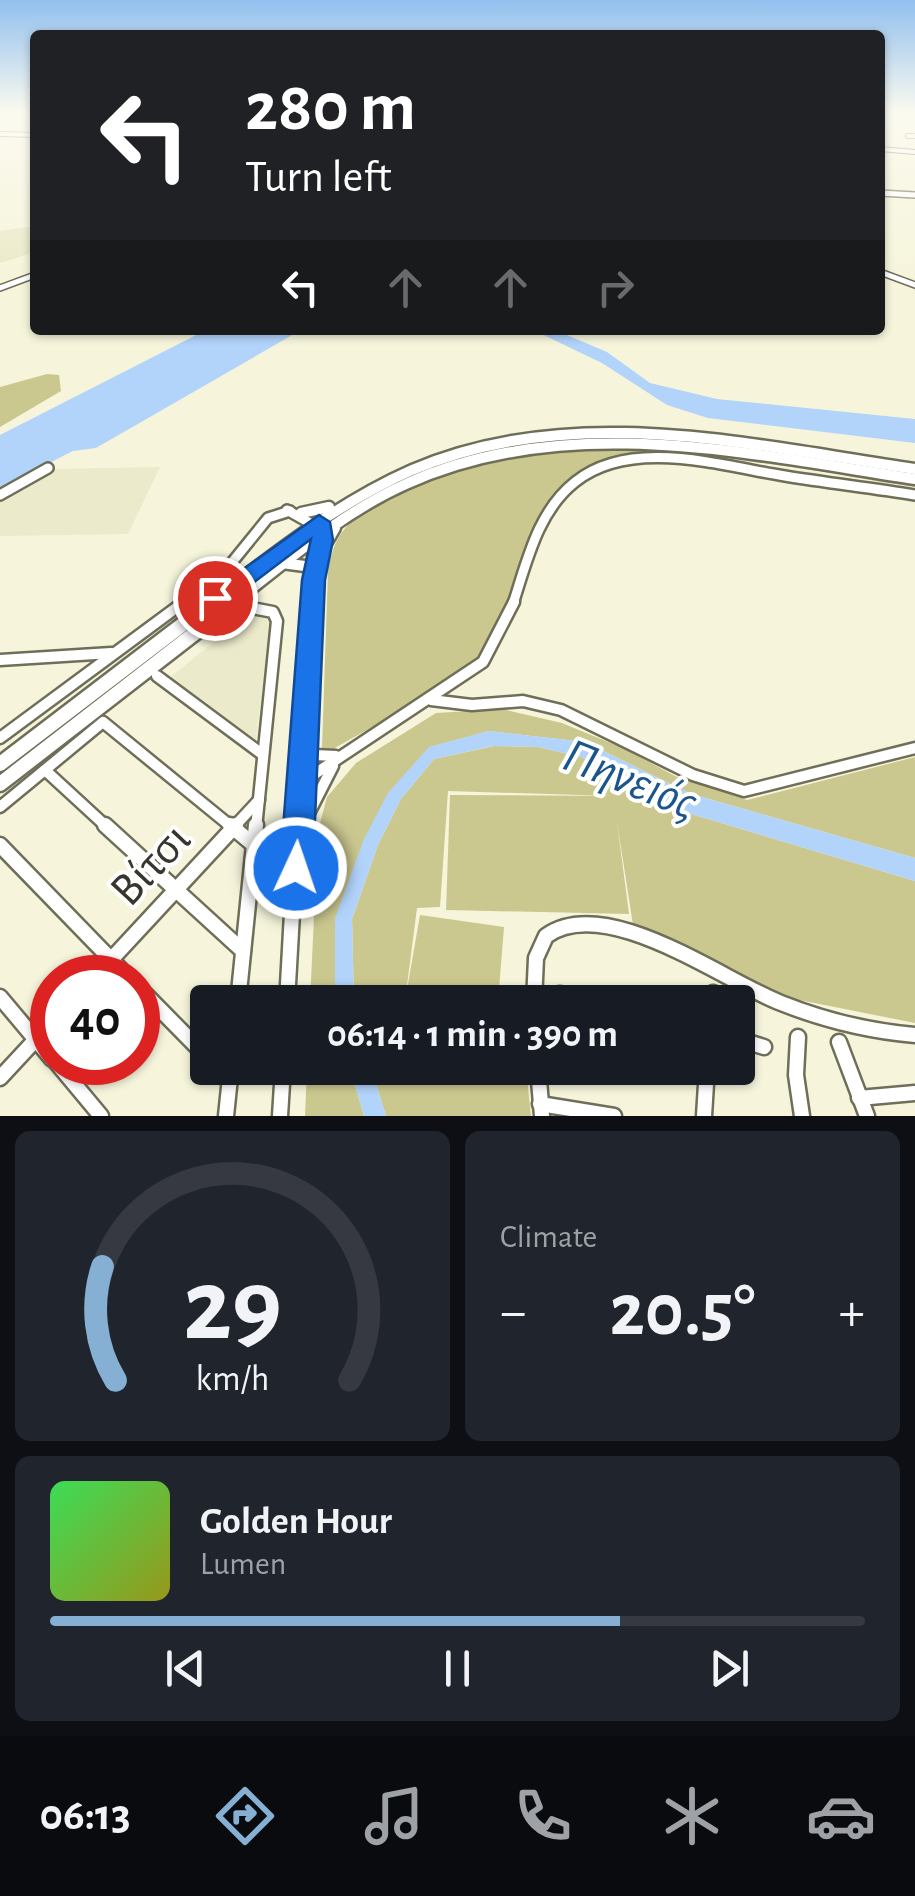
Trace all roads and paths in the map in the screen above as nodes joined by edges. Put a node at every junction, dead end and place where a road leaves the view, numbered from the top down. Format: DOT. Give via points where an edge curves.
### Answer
graph roads {
  1 [pos="885,194"];
  2 [pos="915,195"];
  3 [pos="885,274"];
  4 [pos="30,277"];
  5 [pos="915,285"];
  6 [pos="0,288"];
  7 [pos="48,468"];
  8 [pos="915,470"];
  9 [pos="915,478"];
  10 [pos="0,495"];
  11 [pos="915,495"];
  12 [pos="356,496"];
  13 [pos="352,511"];
  14 [pos="295,512"];
  15 [pos="316,529"];
  16 [pos="320,554"];
  17 [pos="278,558"];
  18 [pos="312,574"];
  19 [pos="241,606"];
  20 [pos="114,653"];
  21 [pos="0,660"];
  22 [pos="157,676"];
  23 [pos="430,700"];
  24 [pos="0,738"];
  25 [pos="304,738"];
  26 [pos="357,747"];
  27 [pos="915,748"];
  28 [pos="262,754"];
  29 [pos="340,758"];
  30 [pos="0,764"];
  31 [pos="45,770"];
  32 [pos="301,783"];
  33 [pos="0,784"];
  34 [pos="259,800"];
  35 [pos="0,808"];
  36 [pos="233,828"];
  37 [pos="298,834"];
  38 [pos="0,845"];
  39 [pos="254,845"];
  40 [pos="176,890"];
  41 [pos="243,950"];
  42 [pos="107,955"];
  43 [pos="115,955"];
  44 [pos="240,985"];
  45 [pos="288,985"];
  46 [pos="535,985"];
  47 [pos="742,985"];
  48 [pos="755,992"];
  49 [pos="0,997"];
  50 [pos="160,1009"];
  51 [pos="30,1032"];
  52 [pos="915,1035"];
  53 [pos="798,1037"];
  54 [pos="190,1039"];
  55 [pos="839,1042"];
  56 [pos="755,1044"];
  57 [pos="30,1046"];
  58 [pos="764,1046"];
  59 [pos="0,1078"];
  60 [pos="75,1085"];
  61 [pos="229,1085"];
  62 [pos="282,1085"];
  63 [pos="539,1085"];
  64 [pos="706,1085"];
  65 [pos="915,1093"];
  66 [pos="859,1098"];
  67 [pos="541,1110"];
  68 [pos="101,1116"];
  69 [pos="226,1116"];
  70 [pos="280,1116"];
  71 [pos="614,1116"];
  72 [pos="704,1116"];
  73 [pos="802,1116"];
  74 [pos="867,1116"];
  1 -- 2 [label="street"];
  3 -- 5 [label="street"];
  4 -- 6 [label="street"];
  7 -- 10 [label="street"];
  8 -- 12 [label="main road" via="673,437 580,432 469,448"];
  9 -- 13 [label="main road" via="667,445 556,444 458,461"];
  11 -- 23 [label="street" via="681,460 630,462 594,473 550,509 487,658"];
  12 -- 14 [label="main road"];
  12 -- 15 [label="main road"];
  13 -- 15 [label="main road"];
  13 -- 16 [label="main road"];
  14 -- 15 [label="street"];
  14 -- 17 [label="main road" via="296,528"];
  14 -- 20 [label="street" via="268,518 224,571"];
  15 -- 16 [label="street"];
  15 -- 17 [label="main road"];
  15 -- 18 [label="street"];
  16 -- 18 [label="street"];
  17 -- 18 [label="main road" via="299,562"];
  17 -- 30 [label="main road"];
  17 -- 33 [label="main road"];
  18 -- 25 [label="street"];
  19 -- 28 [label="street" via="277,618"];
  20 -- 21 [label="street"];
  20 -- 24 [label="street"];
  22 -- 28 [label="street"];
  23 -- 26 [label="street"];
  23 -- 27 [label="street" via="523,701 560,710 693,775 744,791"];
  25 -- 26 [label="street" via="323,758"];
  25 -- 32 [label="street"];
  26 -- 29 [label="street"];
  28 -- 34 [label="street"];
  29 -- 32 [label="street"];
  29 -- 37 [label="street"];
  31 -- 35 [label="street"];
  31 -- 36 [label="street" via="102,722"];
  31 -- 40 [label="street"];
  32 -- 37 [label="street"];
  34 -- 36 [label="street, Βίτσι"];
  34 -- 39 [label="street"];
  36 -- 39 [label="street"];
  36 -- 40 [label="street, Βίτσι"];
  37 -- 45 [label="street"];
  38 -- 42 [label="street"];
  39 -- 41 [label="street"];
  40 -- 41 [label="street"];
  40 -- 43 [label="street, Βίτσι"];
  41 -- 44 [label="street"];
  46 -- 47 [label="street" via="546,936 573,926 611,925"];
  48 -- 52 [label="street" via="893,1035"];
  49 -- 51 [label="street"];
  50 -- 54 [label="street"];
  53 -- 73 [label="street"];
  55 -- 66 [label="street"];
  56 -- 58 [label="street"];
  57 -- 59 [label="street"];
  60 -- 68 [label="street"];
  61 -- 69 [label="street"];
  62 -- 70 [label="street"];
  63 -- 67 [label="street"];
  64 -- 72 [label="street"];
  65 -- 66 [label="street"];
  66 -- 74 [label="street"];
  67 -- 71 [label="street"];
}
